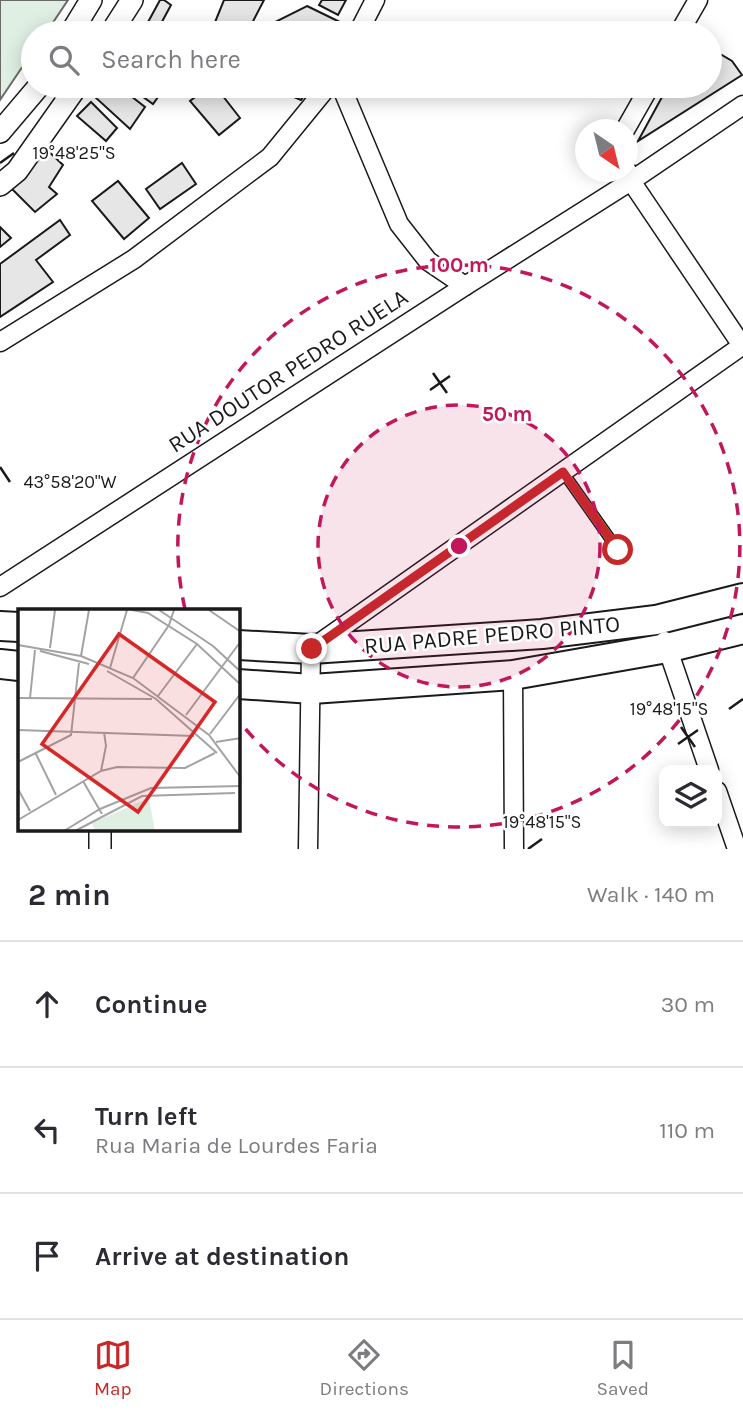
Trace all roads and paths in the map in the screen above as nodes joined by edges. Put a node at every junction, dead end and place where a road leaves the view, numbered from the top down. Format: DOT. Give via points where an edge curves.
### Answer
graph roads {
  1 [pos="91,0"];
  2 [pos="132,0"];
  3 [pos="375,0"];
  4 [pos="698,0"];
  5 [pos="78,21"];
  6 [pos="119,21"];
  7 [pos="364,21"];
  8 [pos="686,21"];
  9 [pos="30,98"];
  10 [pos="69,98"];
  11 [pos="318,98"];
  12 [pos="346,98"];
  13 [pos="643,98"];
  14 [pos="743,105"];
  15 [pos="631,119"];
  16 [pos="0,132"];
  17 [pos="638,170"];
  18 [pos="620,182"];
  19 [pos="633,182"];
  20 [pos="0,185"];
  21 [pos="464,286"];
  22 [pos="0,342"];
  23 [pos="743,346"];
  24 [pos="563,472"];
  25 [pos="618,550"];
  26 [pos="0,587"];
  27 [pos="743,598"];
  28 [pos="656,620"];
  29 [pos="0,626"];
  30 [pos="18,627"];
  31 [pos="743,629"];
  32 [pos="240,645"];
  33 [pos="667,648"];
  34 [pos="312,649"];
  35 [pos="0,664"];
  36 [pos="18,666"];
  37 [pos="513,675"];
  38 [pos="240,684"];
  39 [pos="312,689"];
  40 [pos="707,765"];
  41 [pos="722,806"];
  42 [pos="308,849"];
  43 [pos="513,849"];
  44 [pos="737,849"];
  1 -- 5 [label="street"];
  2 -- 6 [label="street"];
  3 -- 7 [label="street"];
  4 -- 8 [label="street"];
  9 -- 16 [label="street"];
  10 -- 20 [label="street" via="17,171"];
  11 -- 22 [label="street" via="270,157 134,258"];
  12 -- 21 [label="street" via="399,224 428,261"];
  13 -- 15 [label="street"];
  14 -- 17 [label="street, RUA DOUTOR PEDRO RUELA"];
  18 -- 21 [label="street, RUA DOUTOR PEDRO RUELA"];
  19 -- 23 [label="street"];
  21 -- 26 [label="street, RUA DOUTOR PEDRO RUELA"];
  23 -- 24 [label="street"];
  24 -- 25 [label="lane"];
  24 -- 34 [label="street"];
  27 -- 28 [label="highway, RUA PADRE PEDRO PINTO"];
  28 -- 33 [label="street"];
  28 -- 34 [label="highway, RUA PADRE PEDRO PINTO" via="542,635"];
  29 -- 30 [label="highway"];
  31 -- 33 [label="highway, RUA PADRE PEDRO PINTO"];
  32 -- 34 [label="highway, RUA PADRE PEDRO PINTO"];
  33 -- 37 [label="highway, RUA PADRE PEDRO PINTO"];
  33 -- 40 [label="street"];
  34 -- 39 [label="street"];
  35 -- 36 [label="highway"];
  37 -- 39 [label="highway, RUA PADRE PEDRO PINTO"];
  37 -- 43 [label="street"];
  38 -- 39 [label="highway, RUA PADRE PEDRO PINTO"];
  39 -- 42 [label="street"];
  41 -- 44 [label="street"];
}
